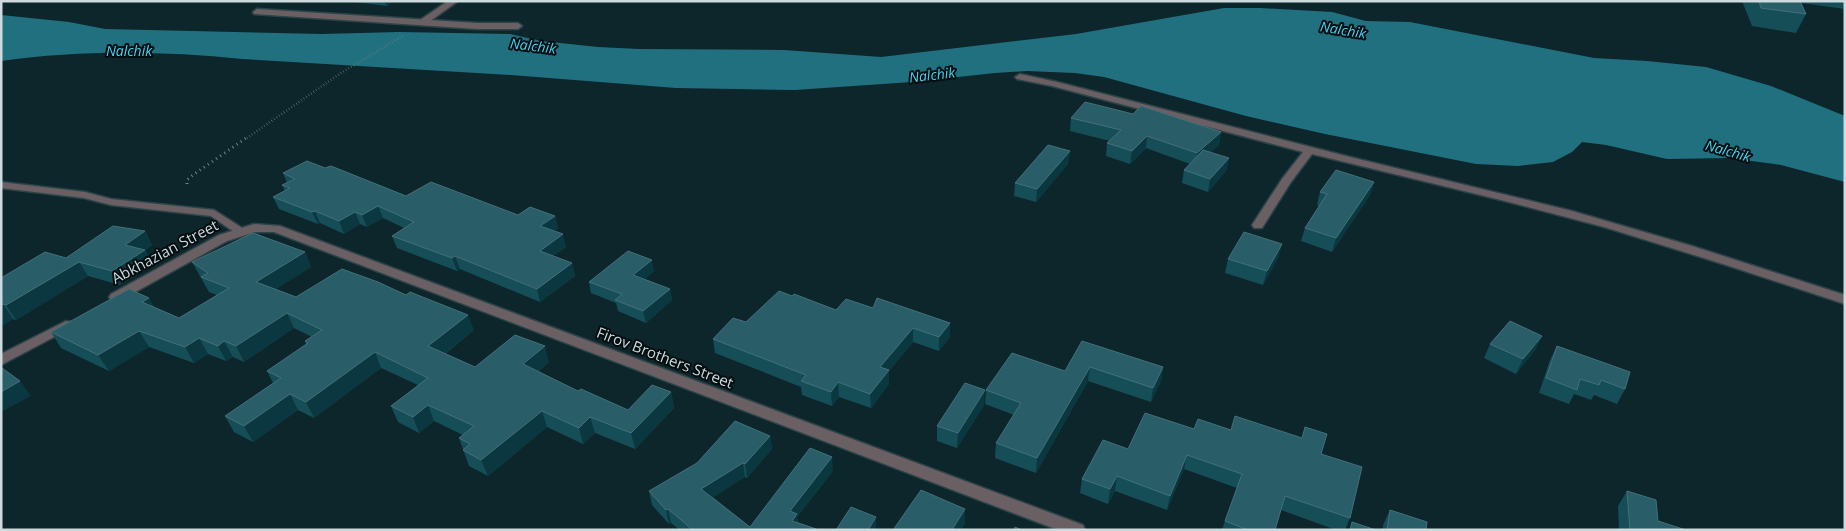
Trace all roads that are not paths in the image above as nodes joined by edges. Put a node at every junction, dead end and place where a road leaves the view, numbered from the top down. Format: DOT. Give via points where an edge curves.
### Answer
graph roads {
  1 [pos="454,1"];
  2 [pos="257,12"];
  3 [pos="422,22"];
  4 [pos="518,26"];
  5 [pos="1020,77"];
  6 [pos="1310,150"];
  7 [pos="1,185"];
  8 [pos="1258,225"];
  9 [pos="241,231"];
  10 [pos="1845,300"];
  11 [pos="106,303"];
  12 [pos="79,317"];
  13 [pos="1,360"];
  14 [pos="1077,530"];
  1 -- 3 [label="street"];
  2 -- 3 [label="street"];
  3 -- 4 [label="street"];
  5 -- 6 [label="street" via="1046,80"];
  6 -- 8 [label="street"];
  6 -- 10 [label="street" via="1623,229"];
  7 -- 9 [label="street" via="85,194 120,204 214,213"];
  9 -- 11 [label="street, Abkhazian Street" via="215,242"];
  9 -- 14 [label="street, Firov Brothers Street" via="276,229"];
  12 -- 13 [label="street"];
}
